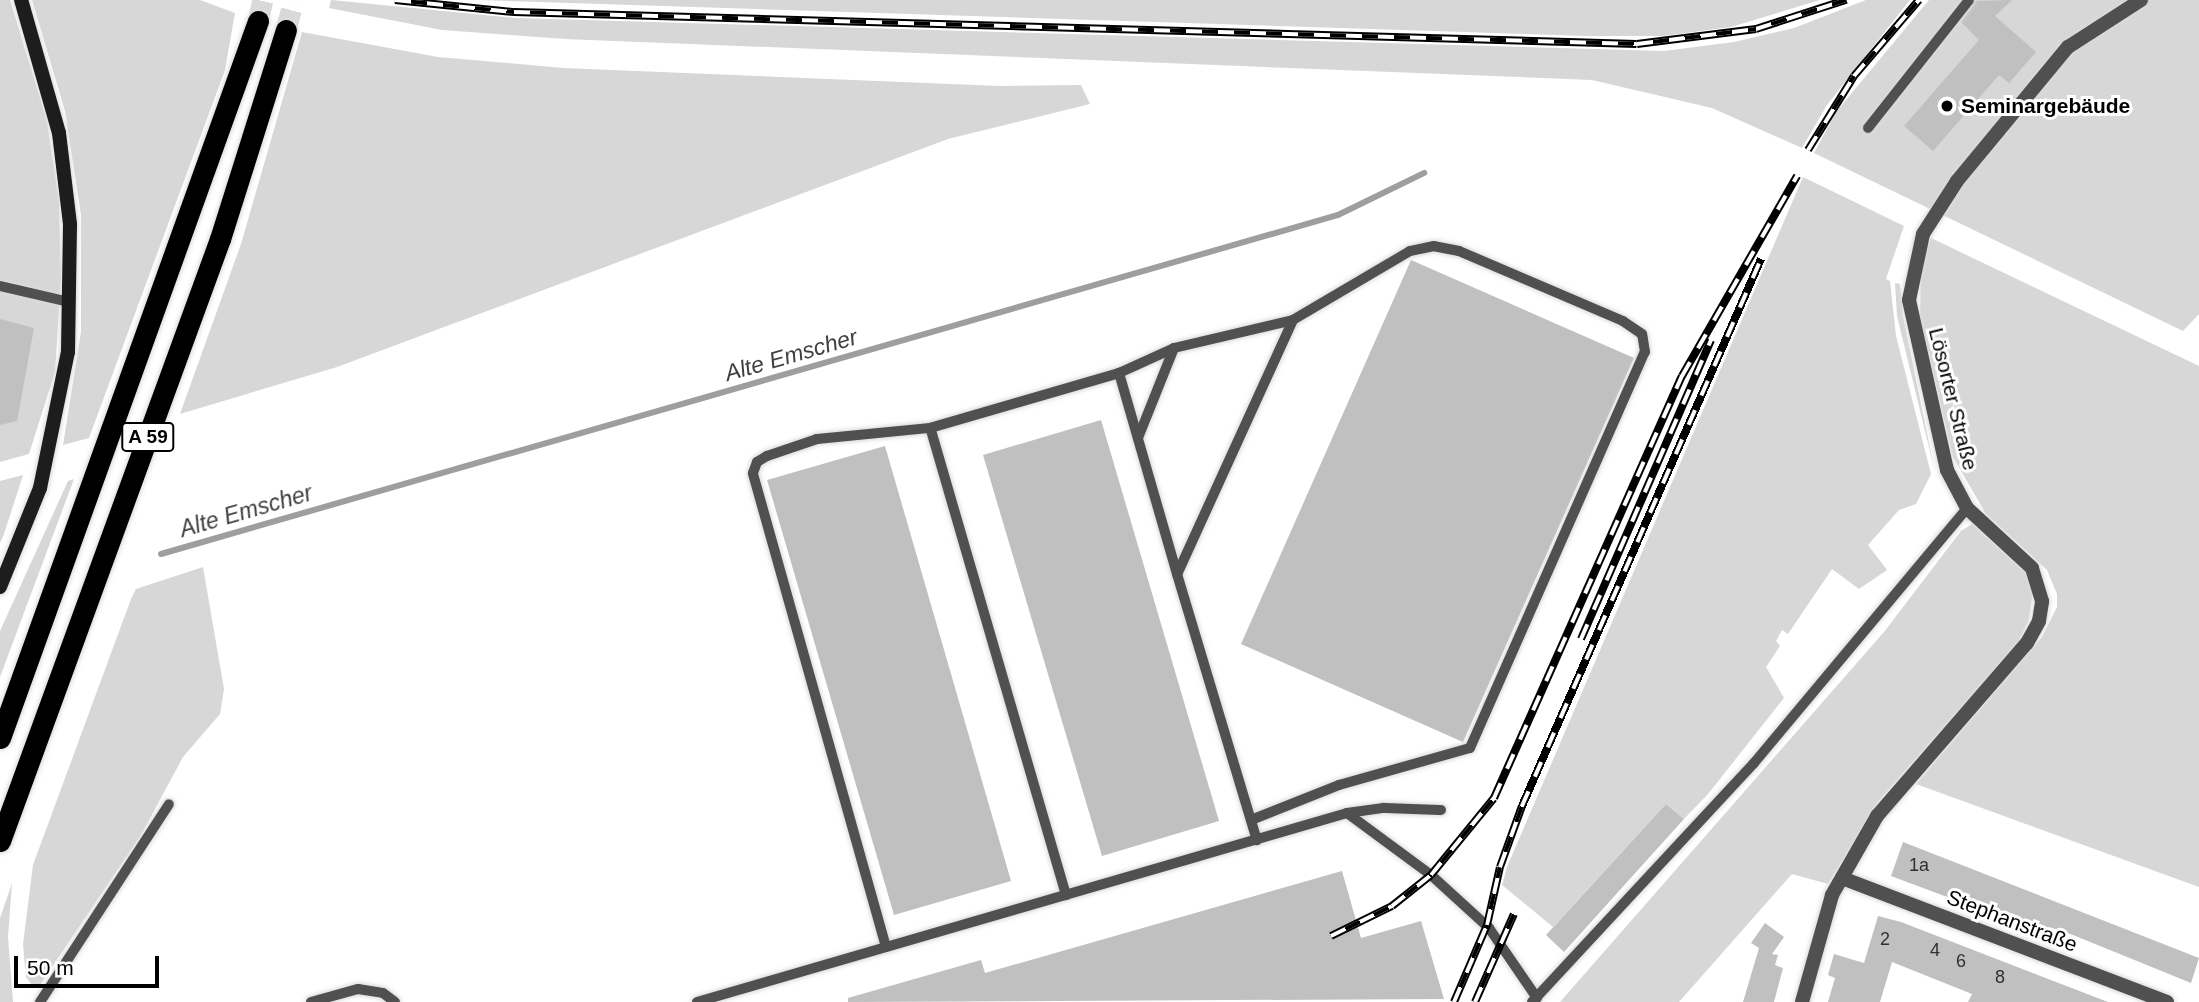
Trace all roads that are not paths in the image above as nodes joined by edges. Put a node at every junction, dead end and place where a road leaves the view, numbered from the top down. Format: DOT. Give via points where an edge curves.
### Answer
graph roads {
  1 [pos="22,0"];
  2 [pos="1969,0"];
  3 [pos="2141,0"];
  4 [pos="258,21"];
  5 [pos="286,30"];
  6 [pos="1868,128"];
  7 [pos="0,286"];
  8 [pos="69,302"];
  9 [pos="1293,320"];
  10 [pos="1174,348"];
  11 [pos="1119,373"];
  12 [pos="930,428"];
  13 [pos="1138,438"];
  14 [pos="1967,508"];
  15 [pos="1177,574"];
  16 [pos="0,587"];
  17 [pos="0,738"];
  18 [pos="169,804"];
  19 [pos="1441,810"];
  20 [pos="1347,813"];
  21 [pos="1251,820"];
  22 [pos="1257,840"];
  23 [pos="0,841"];
  24 [pos="1842,878"];
  25 [pos="1066,895"];
  26 [pos="886,947"];
  27 [pos="1534,1000"];
  28 [pos="40,1002"];
  29 [pos="311,1002"];
  30 [pos="395,1002"];
  31 [pos="697,1002"];
  32 [pos="1802,1002"];
  33 [pos="2167,1002"];
  1 -- 8 [label="street" via="59,133 70,224"];
  2 -- 6 [label="lane"];
  3 -- 14 [label="street, Lösorter Straße" via="2068,47 1958,181 1923,234 1909,285 1911,321 1947,470"];
  4 -- 17 [label="highway, A 59"];
  5 -- 23 [label="highway, A 59" via="220,239"];
  7 -- 8 [label="lane"];
  8 -- 16 [label="street" via="68,352 50,448 40,488"];
  9 -- 10 [label="lane"];
  9 -- 15 [label="lane"];
  9 -- 21 [label="lane" via="1409,251 1434,246 1459,251 1623,321 1643,334 1645,352 1470,748 1339,785"];
  10 -- 11 [label="lane"];
  10 -- 13 [label="lane"];
  11 -- 12 [label="lane"];
  11 -- 13 [label="lane"];
  12 -- 25 [label="lane"];
  12 -- 26 [label="lane" via="817,439 768,456 757,462 753,473"];
  13 -- 15 [label="lane"];
  14 -- 24 [label="street, Lösorter Straße" via="2032,568 2041,587 2039,621 2026,643 1877,816"];
  14 -- 27 [label="lane" via="1790,723"];
  15 -- 21 [label="lane"];
  18 -- 28 [label="lane"];
  19 -- 20 [label="lane" via="1384,808"];
  20 -- 22 [label="lane"];
  20 -- 27 [label="lane" via="1431,875 1489,928"];
  21 -- 22 [label="lane"];
  22 -- 25 [label="lane"];
  24 -- 32 [label="street, Lösorter Straße" via="1822,920"];
  24 -- 33 [label="street, Stephanstraße"];
  25 -- 26 [label="lane"];
  26 -- 31 [label="lane"];
  29 -- 30 [label="lane" via="358,989 383,993"];
}
